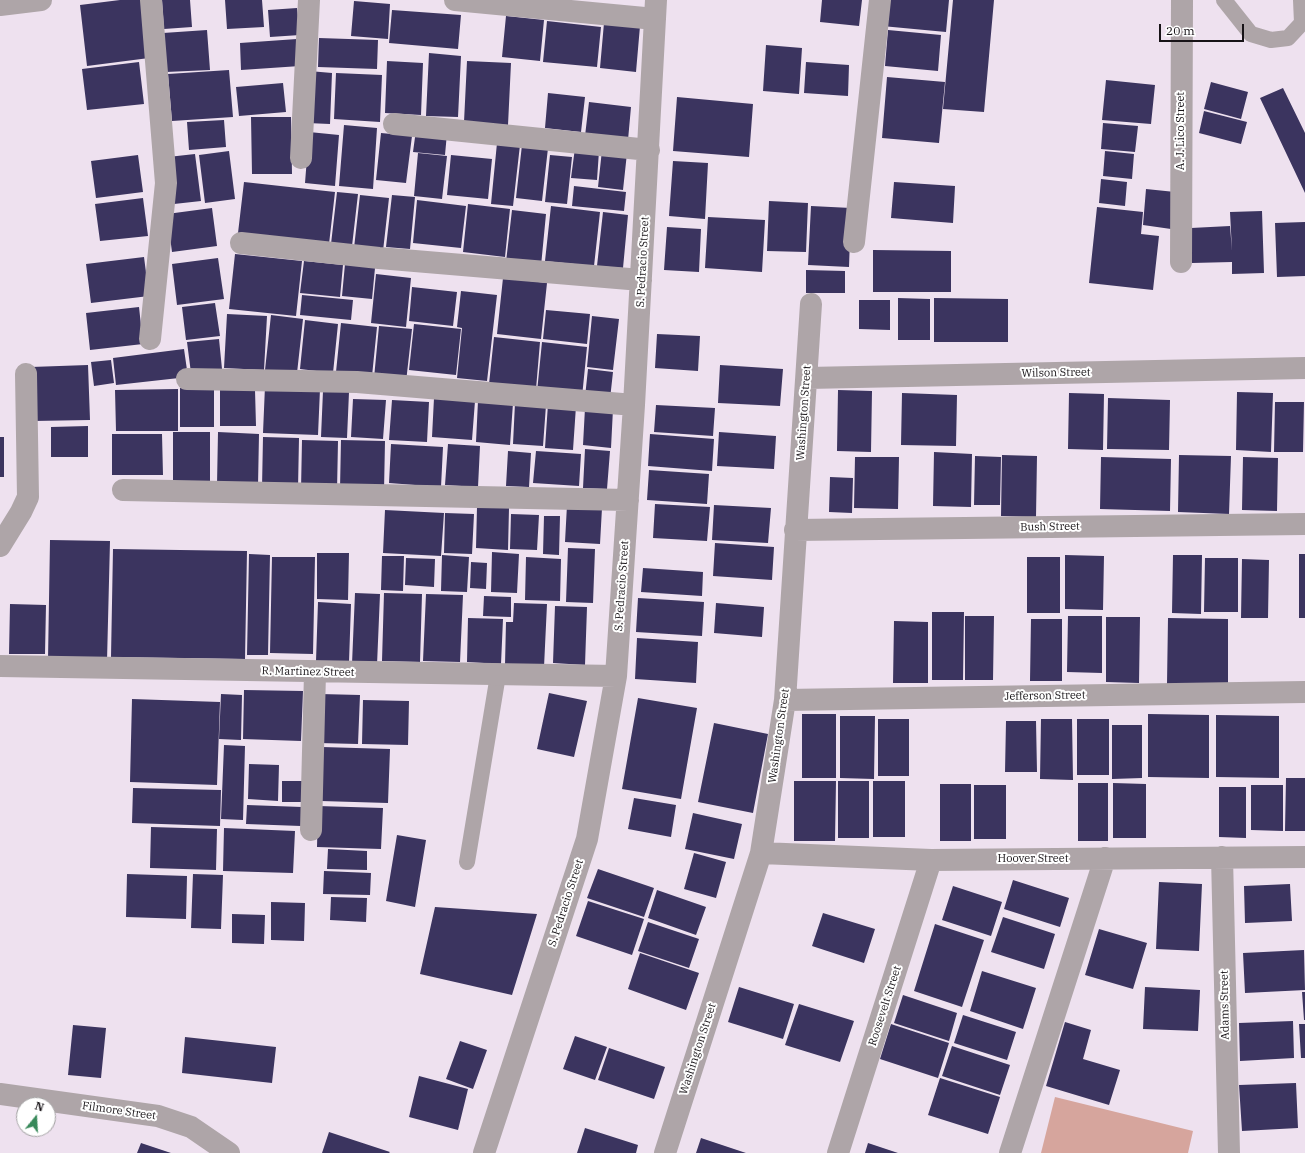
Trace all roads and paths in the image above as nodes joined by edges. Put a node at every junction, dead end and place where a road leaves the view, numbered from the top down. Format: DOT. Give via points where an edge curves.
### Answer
graph roads {
  1 [pos="41,0"];
  2 [pos="151,0"];
  3 [pos="309,0"];
  4 [pos="455,0"];
  5 [pos="880,0"];
  6 [pos="1182,0"];
  7 [pos="1224,0"];
  8 [pos="1301,0"];
  9 [pos="0,5"];
  10 [pos="656,9"];
  11 [pos="394,124"];
  12 [pos="649,150"];
  13 [pos="301,158"];
  14 [pos="854,242"];
  15 [pos="241,243"];
  16 [pos="1181,262"];
  17 [pos="642,280"];
  18 [pos="811,304"];
  19 [pos="150,339"];
  20 [pos="1305,368"];
  21 [pos="26,374"];
  22 [pos="807,378"];
  23 [pos="187,379"];
  24 [pos="634,405"];
  25 [pos="124,490"];
  26 [pos="628,500"];
  27 [pos="1305,524"];
  28 [pos="795,530"];
  29 [pos="0,546"];
  30 [pos="0,666"];
  31 [pos="315,673"];
  32 [pos="498,675"];
  33 [pos="616,676"];
  34 [pos="1305,692"];
  35 [pos="785,700"];
  36 [pos="311,830"];
  37 [pos="761,853"];
  38 [pos="1222,857"];
  39 [pos="1305,857"];
  40 [pos="1105,858"];
  41 [pos="931,860"];
  42 [pos="467,862"];
  43 [pos="0,1094"];
  44 [pos="229,1153"];
  45 [pos="484,1153"];
  46 [pos="665,1153"];
  47 [pos="838,1153"];
  48 [pos="1010,1153"];
  49 [pos="1229,1153"];
  1 -- 9 [label="street"];
  2 -- 19 [label="street" via="166,182"];
  3 -- 13 [label="street"];
  4 -- 10 [label="street"];
  5 -- 14 [label="street"];
  6 -- 16 [label="street, A. J. Lico Street"];
  7 -- 8 [label="lane" via="1251,34 1271,40 1288,38 1302,23"];
  10 -- 12 [label="street, S. Pedracio Street"];
  11 -- 12 [label="street"];
  12 -- 17 [label="street, S. Pedracio Street"];
  15 -- 17 [label="street" via="379,258"];
  17 -- 24 [label="street, S. Pedracio Street"];
  18 -- 22 [label="street, Washington Street"];
  20 -- 22 [label="street, Wilson Street"];
  21 -- 29 [label="street" via="28,496"];
  22 -- 28 [label="street, Washington Street"];
  23 -- 24 [label="street" via="357,382"];
  24 -- 26 [label="street, S. Pedracio Street"];
  25 -- 26 [label="street"];
  26 -- 33 [label="street, S. Pedracio Street"];
  27 -- 28 [label="street, Bush Street"];
  28 -- 35 [label="street, Washington Street"];
  30 -- 31 [label="street, R. Martinez Street"];
  31 -- 32 [label="street, R. Martinez Street"];
  31 -- 36 [label="street"];
  32 -- 33 [label="street, R. Martinez Street"];
  32 -- 42 [label="lane"];
  33 -- 45 [label="street, S. Pedracio Street" via="587,839"];
  34 -- 35 [label="street, Jefferson Street"];
  35 -- 37 [label="street, Washington Street"];
  37 -- 41 [label="street, Hoover Street"];
  37 -- 46 [label="street, Washington Street"];
  38 -- 39 [label="street, Hoover Street"];
  38 -- 40 [label="street, Hoover Street"];
  38 -- 49 [label="street, Adams Street"];
  40 -- 41 [label="street, Hoover Street"];
  40 -- 48 [label="street"];
  41 -- 47 [label="street, Roosevelt Street"];
  43 -- 44 [label="street, Filmore Street" via="158,1116 191,1127"];
}
